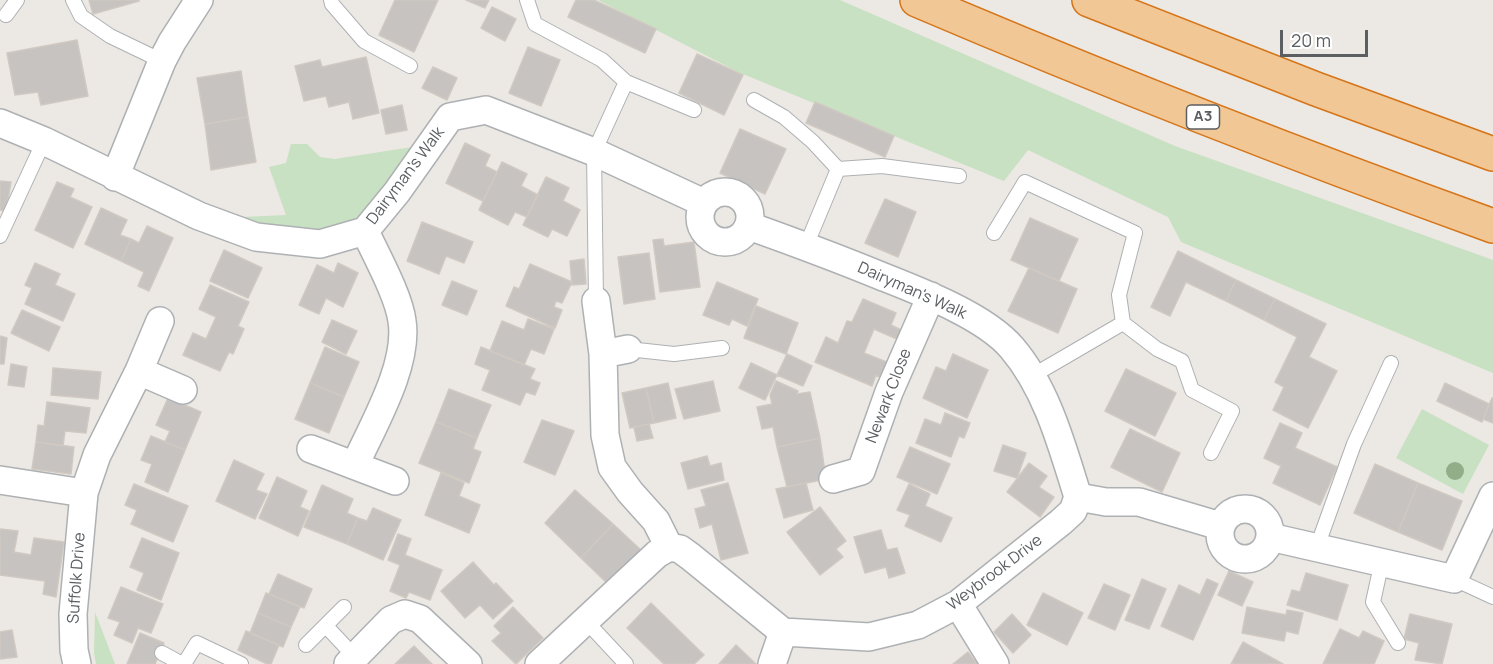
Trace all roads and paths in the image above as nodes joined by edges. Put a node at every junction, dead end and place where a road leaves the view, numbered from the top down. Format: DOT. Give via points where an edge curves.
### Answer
graph roads {
  1 [pos="17,0"];
  2 [pos="73,0"];
  3 [pos="199,0"];
  4 [pos="331,0"];
  5 [pos="527,0"];
  6 [pos="917,0"];
  7 [pos="1089,0"];
  8 [pos="6,15"];
  9 [pos="162,61"];
  10 [pos="410,66"];
  11 [pos="626,82"];
  12 [pos="754,100"];
  13 [pos="694,110"];
  14 [pos="0,123"];
  15 [pos="44,141"];
  16 [pos="594,152"];
  17 [pos="1493,154"];
  18 [pos="838,168"];
  19 [pos="959,176"];
  20 [pos="115,177"];
  21 [pos="704,203"];
  22 [pos="749,226"];
  23 [pos="1493,226"];
  24 [pos="365,231"];
  25 [pos="993,234"];
  26 [pos="0,236"];
  27 [pos="806,246"];
  28 [pos="931,296"];
  29 [pos="596,301"];
  30 [pos="160,321"];
  31 [pos="1123,324"];
  32 [pos="722,348"];
  33 [pos="615,351"];
  34 [pos="1391,363"];
  35 [pos="139,371"];
  36 [pos="1032,376"];
  37 [pos="183,390"];
  38 [pos="311,449"];
  39 [pos="1211,453"];
  40 [pos="355,465"];
  41 [pos="833,479"];
  42 [pos="0,480"];
  43 [pos="395,481"];
  44 [pos="84,493"];
  45 [pos="1493,496"];
  46 [pos="1078,497"];
  47 [pos="1220,526"];
  48 [pos="1270,537"];
  49 [pos="669,547"];
  50 [pos="1317,547"];
  51 [pos="1382,561"];
  52 [pos="1454,579"];
  53 [pos="1493,597"];
  54 [pos="958,604"];
  55 [pos="344,607"];
  56 [pos="585,621"];
  57 [pos="326,626"];
  58 [pos="783,632"];
  59 [pos="1398,643"];
  60 [pos="306,645"];
  61 [pos="162,653"];
  62 [pos="352,661"];
  63 [pos="77,664"];
  64 [pos="183,664"];
  65 [pos="241,664"];
  66 [pos="468,664"];
  67 [pos="539,664"];
  68 [pos="626,664"];
  69 [pos="772,664"];
  70 [pos="995,664"];
  1 -- 8 [label="lane"];
  2 -- 9 [label="lane" via="81,16 110,36"];
  3 -- 9 [label="street"];
  4 -- 10 [label="lane" via="364,41"];
  5 -- 11 [label="lane" via="535,24 602,60"];
  6 -- 23 [label="highway, A3" via="1347,174"];
  7 -- 17 [label="highway"];
  9 -- 20 [label="street"];
  11 -- 13 [label="lane"];
  11 -- 16 [label="lane"];
  12 -- 18 [label="lane" via="784,117"];
  14 -- 15 [label="street, Dairyman's Walk"];
  15 -- 20 [label="street, Dairyman's Walk"];
  15 -- 26 [label="lane"];
  16 -- 21 [label="street, Dairyman's Walk"];
  16 -- 24 [label="street, Dairyman's Walk" via="486,110 450,117"];
  16 -- 29 [label="lane"];
  18 -- 19 [label="lane" via="882,166"];
  18 -- 27 [label="lane"];
  20 -- 24 [label="street, Dairyman's Walk" via="256,237 320,243"];
  21 -- 22 [label="street" via="719,192 735,193 748,205"];
  21 -- 22 [label="street" via="701,223 716,241 734,241"];
  22 -- 27 [label="street, Dairyman's Walk"];
  24 -- 40 [label="street" via="402,320 403,342 399,365"];
  25 -- 31 [label="lane" via="1025,182 1135,233 1119,295"];
  27 -- 28 [label="street, Dairyman's Walk"];
  28 -- 36 [label="street, Dairyman's Walk" via="996,334 1011,346"];
  28 -- 41 [label="street, Newark Close" via="889,392 861,471"];
  29 -- 33 [label="street"];
  30 -- 35 [label="street, Suffolk Drive"];
  31 -- 36 [label="lane"];
  31 -- 39 [label="lane" via="1157,349 1182,361 1192,390 1232,411"];
  32 -- 33 [label="lane" via="674,354"];
  33 -- 49 [label="street" via="605,435 612,466 656,521"];
  34 -- 50 [label="lane" via="1354,444"];
  35 -- 37 [label="street"];
  35 -- 44 [label="street, Suffolk Drive" via="97,455"];
  36 -- 46 [label="street, Dairyman's Walk" via="1058,433"];
  38 -- 40 [label="street"];
  40 -- 43 [label="street"];
  42 -- 44 [label="street"];
  44 -- 63 [label="street, Suffolk Drive" via="73,614"];
  45 -- 52 [label="street"];
  46 -- 47 [label="street" via="1139,502"];
  46 -- 54 [label="street, Weybrook Drive" via="1073,511 1061,522"];
  47 -- 48 [label="street" via="1224,518 1238,509 1255,510 1267,521"];
  47 -- 48 [label="street" via="1225,550 1239,559 1256,557"];
  48 -- 50 [label="street"];
  49 -- 56 [label="street"];
  49 -- 58 [label="street" via="692,557"];
  50 -- 51 [label="street"];
  51 -- 52 [label="street"];
  51 -- 59 [label="lane" via="1373,602"];
  52 -- 53 [label="lane"];
  54 -- 58 [label="street, Weybrook Drive" via="918,625 869,637"];
  54 -- 70 [label="street"];
  55 -- 57 [label="lane"];
  56 -- 67 [label="street"];
  56 -- 68 [label="lane"];
  57 -- 60 [label="lane"];
  57 -- 62 [label="lane"];
  58 -- 69 [label="street"];
  61 -- 64 [label="lane"];
  62 -- 66 [label="street" via="391,620 405,614 420,618"];
  64 -- 65 [label="lane" via="197,643"];
}
